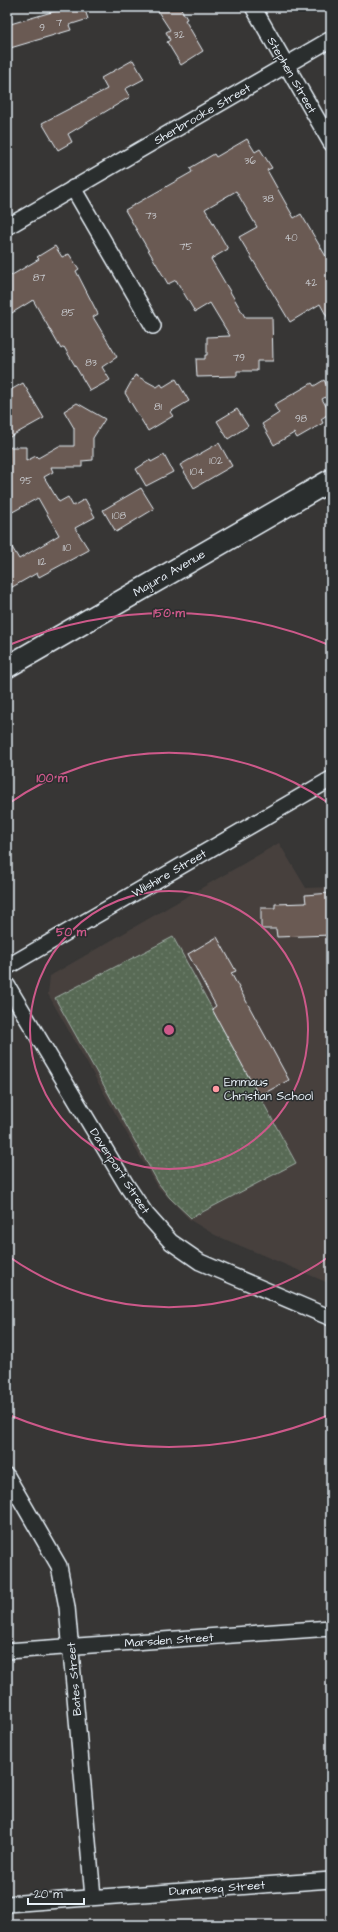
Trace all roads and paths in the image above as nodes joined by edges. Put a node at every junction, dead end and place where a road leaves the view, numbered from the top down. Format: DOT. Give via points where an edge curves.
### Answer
graph roads {
  1 [pos="253,7"];
  2 [pos="331,39"];
  3 [pos="286,65"];
  4 [pos="331,143"];
  5 [pos="73,188"];
  6 [pos="7,227"];
  7 [pos="152,326"];
  8 [pos="331,480"];
  9 [pos="7,667"];
  10 [pos="331,779"];
  11 [pos="7,967"];
  12 [pos="7,985"];
  13 [pos="331,1318"];
  14 [pos="7,1476"];
  15 [pos="331,1628"];
  16 [pos="72,1647"];
  17 [pos="7,1651"];
  18 [pos="331,1880"];
  19 [pos="93,1897"];
  20 [pos="7,1904"];
  1 -- 3 [label="street, Stephen Street"];
  2 -- 3 [label="street, Sherbrooke Street"];
  3 -- 4 [label="street, Stephen Street"];
  3 -- 5 [label="street, Sherbrooke Street"];
  5 -- 6 [label="street, Sherbrooke Street"];
  5 -- 7 [label="street"];
  8 -- 9 [label="main road, Majura Avenue"];
  10 -- 11 [label="street, Wilshire Street"];
  12 -- 13 [label="street, Davenport Street" via="127,1186 146,1214 171,1242 200,1262"];
  14 -- 16 [label="street, Bates Street" via="58,1566"];
  15 -- 16 [label="street, Marsden Street"];
  16 -- 17 [label="street, Marsden Street"];
  16 -- 19 [label="street, Bates Street"];
  18 -- 19 [label="street, Dumaresq Street"];
  19 -- 20 [label="street, Dumaresq Street"];
}
